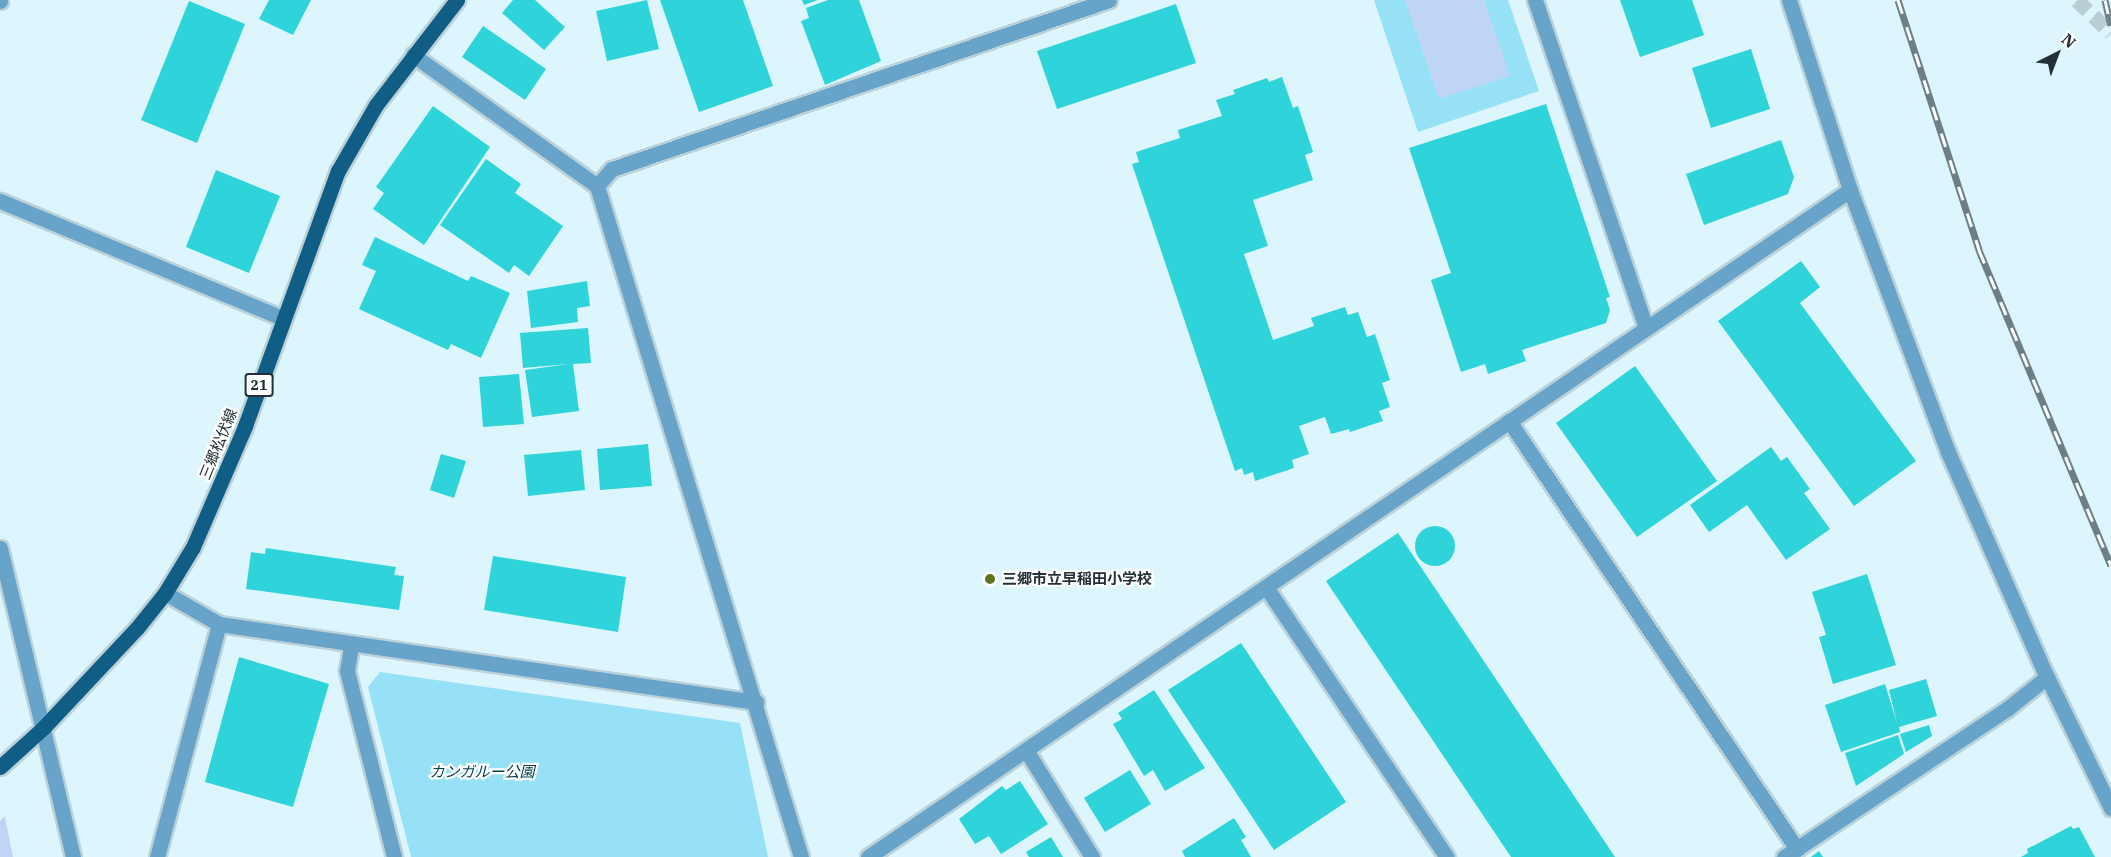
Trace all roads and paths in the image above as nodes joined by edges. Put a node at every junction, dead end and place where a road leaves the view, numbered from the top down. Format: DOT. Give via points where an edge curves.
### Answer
graph roads {
  1 [pos="457,0"];
  2 [pos="1109,0"];
  3 [pos="1535,0"];
  4 [pos="1789,0"];
  5 [pos="413,55"];
  6 [pos="597,186"];
  7 [pos="1850,190"];
  8 [pos="0,201"];
  9 [pos="282,318"];
  10 [pos="1646,327"];
  11 [pos="1509,422"];
  12 [pos="0,548"];
  13 [pos="1266,588"];
  14 [pos="165,593"];
  15 [pos="219,624"];
  16 [pos="351,646"];
  17 [pos="2047,677"];
  18 [pos="756,702"];
  19 [pos="43,728"];
  20 [pos="1026,750"];
  21 [pos="0,767"];
  22 [pos="2111,808"];
  23 [pos="1790,853"];
  24 [pos="73,857"];
  25 [pos="157,857"];
  26 [pos="393,857"];
  27 [pos="801,857"];
  28 [pos="868,857"];
  29 [pos="1092,857"];
  30 [pos="1447,857"];
  1 -- 5 [label="main road, 三郷松伏線 / 21"];
  2 -- 6 [label="street" via="612,169"];
  3 -- 10 [label="street"];
  4 -- 7 [label="street"];
  5 -- 6 [label="street"];
  5 -- 9 [label="main road, 三郷松伏線 / 21" via="376,105 338,171"];
  6 -- 18 [label="street"];
  7 -- 10 [label="street"];
  7 -- 17 [label="street" via="1948,452"];
  8 -- 9 [label="street"];
  9 -- 14 [label="main road, 三郷松伏線 / 21" via="241,436 193,547"];
  10 -- 11 [label="street"];
  11 -- 13 [label="street"];
  11 -- 23 [label="street"];
  12 -- 19 [label="street"];
  13 -- 20 [label="street"];
  13 -- 30 [label="street"];
  14 -- 15 [label="street"];
  14 -- 19 [label="main road, 三郷松伏線 / 21"];
  15 -- 16 [label="street"];
  15 -- 25 [label="street"];
  16 -- 18 [label="street"];
  16 -- 26 [label="street" via="347,671"];
  17 -- 22 [label="street"];
  17 -- 23 [label="street"];
  18 -- 27 [label="street"];
  19 -- 21 [label="main road, 三郷松伏線 / 21"];
  19 -- 24 [label="street"];
  20 -- 28 [label="street"];
  20 -- 29 [label="street"];
}
